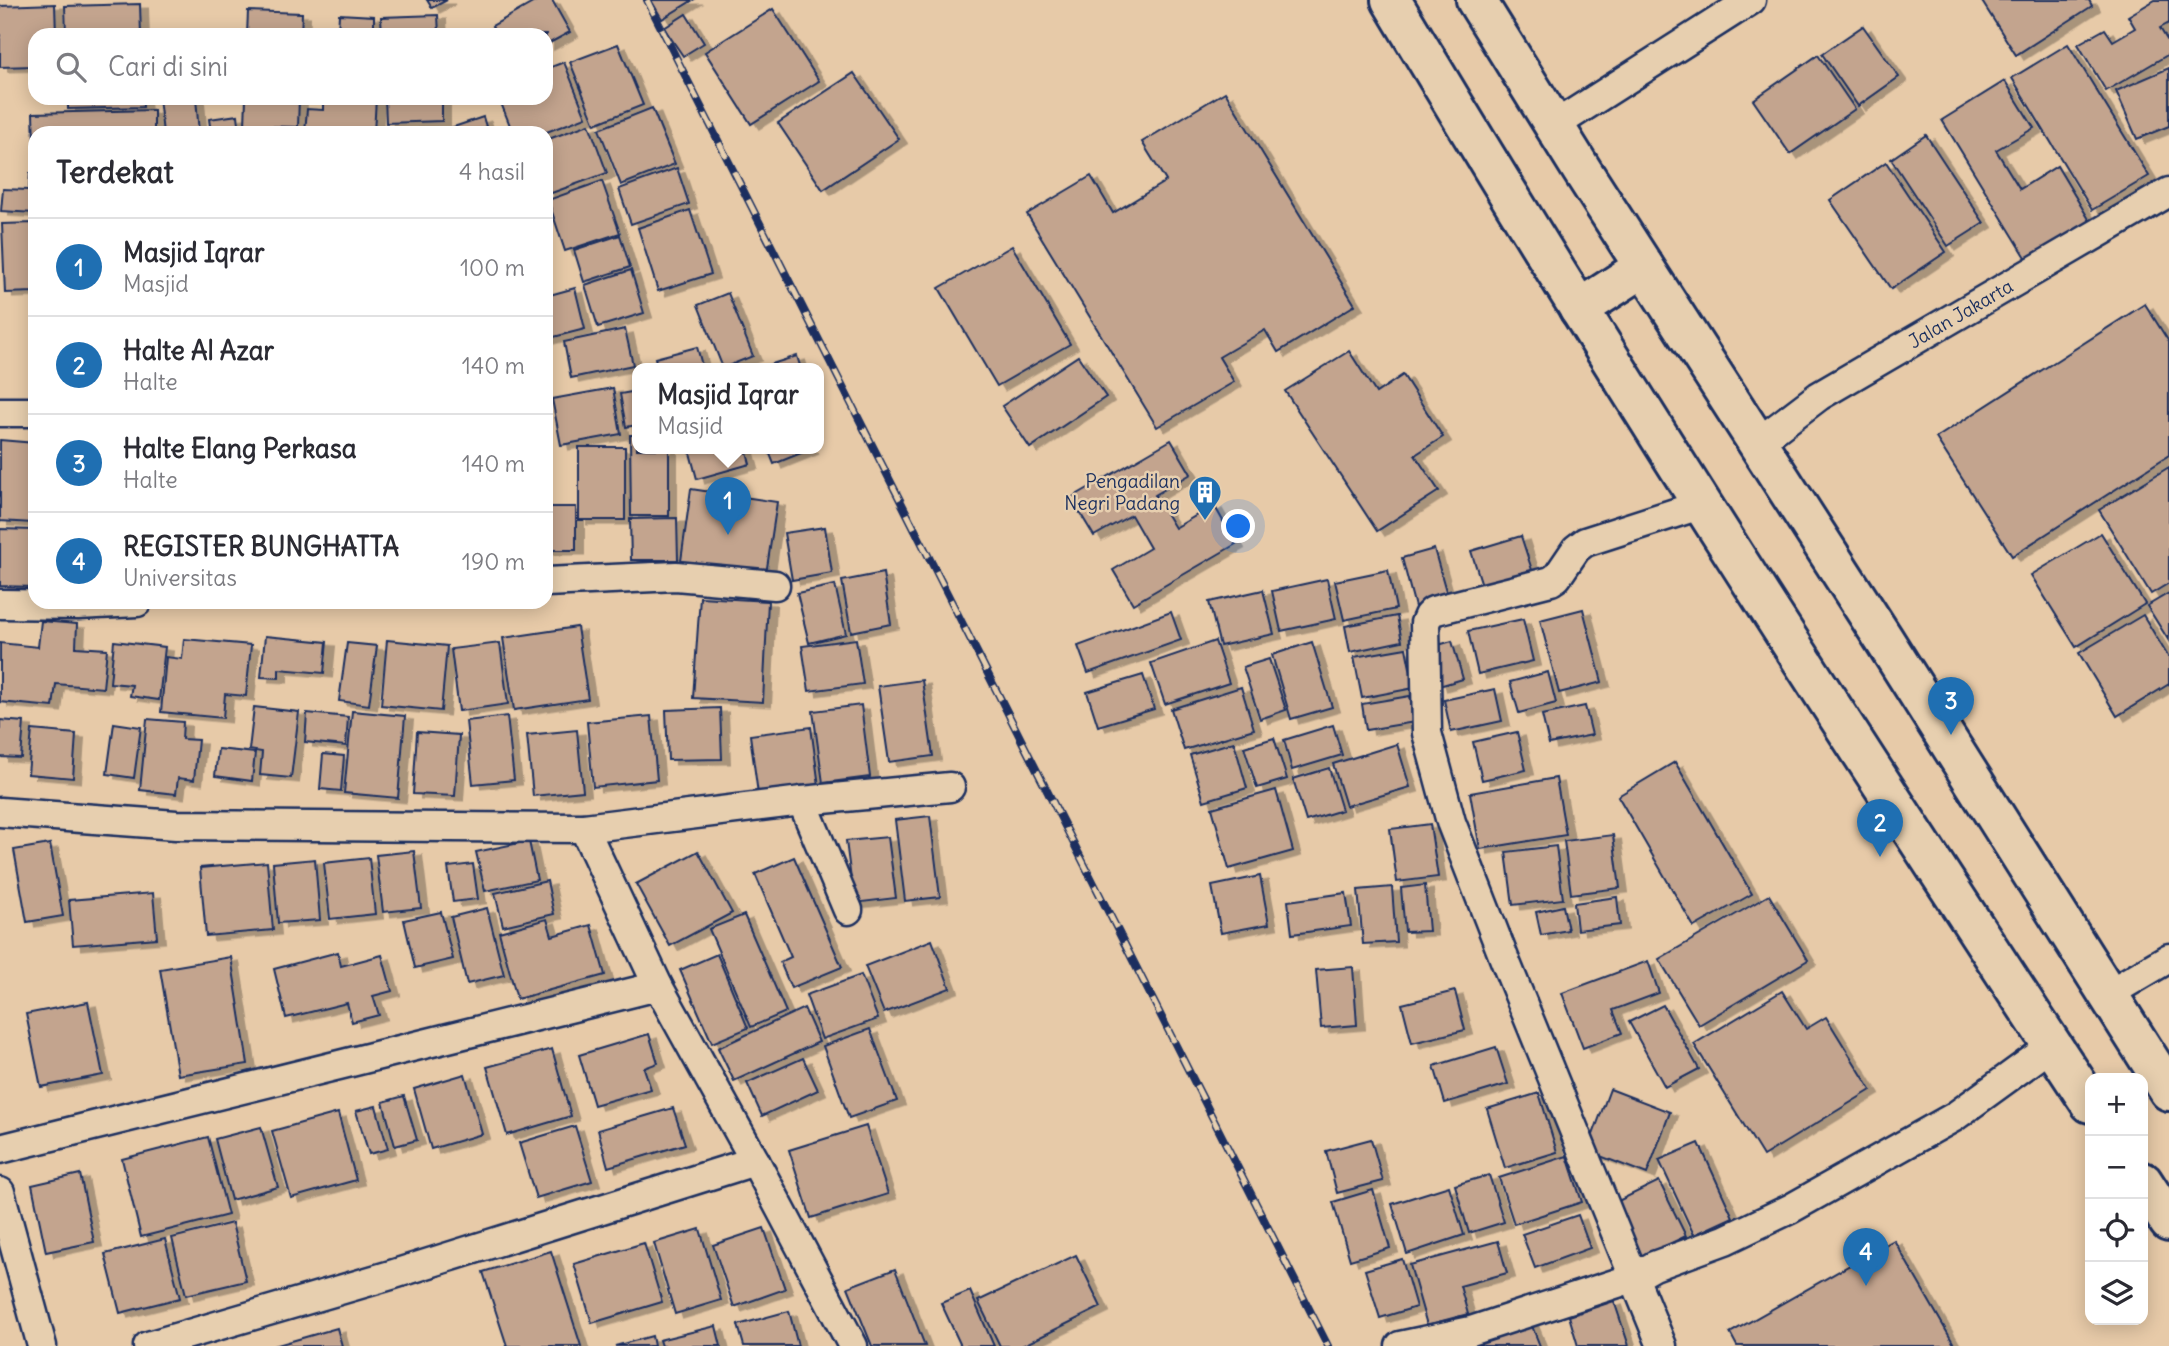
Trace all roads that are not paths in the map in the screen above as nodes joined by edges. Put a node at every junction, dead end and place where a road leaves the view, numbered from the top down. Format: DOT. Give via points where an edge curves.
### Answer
graph roads {
  1 [pos="1391,0"];
  2 [pos="1476,0"];
  3 [pos="1751,0"];
  4 [pos="1555,125"];
  5 [pos="2169,192"];
  6 [pos="1644,267"];
  7 [pos="1579,309"];
  8 [pos="0,412"];
  9 [pos="28,412"];
  10 [pos="1756,444"];
  11 [pos="1703,504"];
  12 [pos="553,582"];
  13 [pos="775,585"];
  14 [pos="0,604"];
  15 [pos="28,604"];
  16 [pos="950,787"];
  17 [pos="802,801"];
  18 [pos="0,813"];
  19 [pos="584,828"];
  20 [pos="848,909"];
  21 [pos="2169,958"];
  22 [pos="658,986"];
  23 [pos="2108,994"];
  24 [pos="2053,1045"];
  25 [pos="2169,1091"];
  26 [pos="2085,1094"];
  27 [pos="0,1149"];
  28 [pos="755,1161"];
  29 [pos="2148,1190"];
  30 [pos="0,1192"];
  31 [pos="2169,1222"];
  32 [pos="1633,1278"];
  33 [pos="42,1346"];
  34 [pos="148,1346"];
  35 [pos="853,1346"];
  36 [pos="1400,1346"];
  37 [pos="1662,1346"];
  1 -- 7 [label="main road"];
  2 -- 4 [label="main road"];
  3 -- 4 [label="street"];
  4 -- 6 [label="main road"];
  5 -- 10 [label="street, Jalan Jakarta" via="1819,397"];
  6 -- 7 [label="main road"];
  6 -- 10 [label="main road"];
  7 -- 11 [label="main road"];
  8 -- 9 [label="street"];
  10 -- 23 [label="main road"];
  11 -- 24 [label="main road"];
  11 -- 32 [label="street" via="1599,536 1576,549 1551,582 1433,611 1424,623 1426,733 1451,822"];
  12 -- 13 [label="street" via="676,576"];
  14 -- 15 [label="street"];
  16 -- 17 [label="street"];
  17 -- 19 [label="street"];
  17 -- 20 [label="street"];
  18 -- 19 [label="street" via="176,825"];
  19 -- 22 [label="street"];
  21 -- 23 [label="street"];
  22 -- 27 [label="street"];
  22 -- 28 [label="street"];
  23 -- 25 [label="main road"];
  24 -- 26 [label="main road"];
  24 -- 32 [label="street" via="1954,1117 1802,1202"];
  28 -- 34 [label="street"];
  28 -- 35 [label="street"];
  29 -- 31 [label="main road"];
  30 -- 33 [label="street"];
  32 -- 36 [label="street" via="1471,1331"];
  32 -- 37 [label="street"];
}
